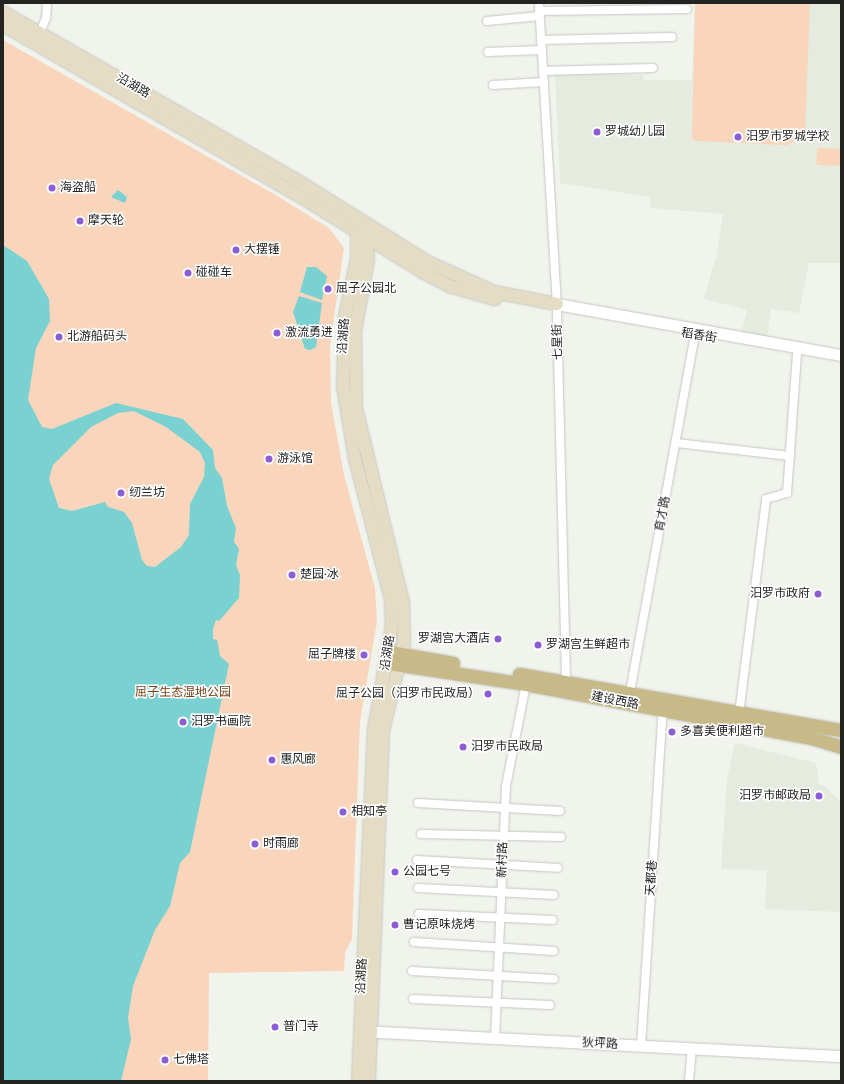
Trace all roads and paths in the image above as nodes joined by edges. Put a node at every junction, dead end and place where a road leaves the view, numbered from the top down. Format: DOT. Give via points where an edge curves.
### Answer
graph roads {
  1 [pos="46,3"];
  2 [pos="687,9"];
  3 [pos="539,10"];
  4 [pos="3,12"];
  5 [pos="487,21"];
  6 [pos="3,25"];
  7 [pos="672,37"];
  8 [pos="37,38"];
  9 [pos="541,40"];
  10 [pos="542,50"];
  11 [pos="488,52"];
  12 [pos="653,68"];
  13 [pos="543,71"];
  14 [pos="544,82"];
  15 [pos="493,85"];
  16 [pos="361,227"];
  17 [pos="368,239"];
  18 [pos="396,256"];
  19 [pos="368,260"];
  20 [pos="557,307"];
  21 [pos="694,335"];
  22 [pos="797,354"];
  23 [pos="841,356"];
  24 [pos="841,362"];
  25 [pos="676,443"];
  26 [pos="790,456"];
  27 [pos="397,601"];
  28 [pos="389,657"];
  29 [pos="402,660"];
  30 [pos="566,682"];
  31 [pos="526,684"];
  32 [pos="630,692"];
  33 [pos="663,710"];
  34 [pos="739,714"];
  35 [pos="840,729"];
  36 [pos="839,748"];
  37 [pos="418,803"];
  38 [pos="505,807"];
  39 [pos="560,811"];
  40 [pos="420,834"];
  41 [pos="504,837"];
  42 [pos="561,837"];
  43 [pos="418,860"];
  44 [pos="503,865"];
  45 [pos="558,868"];
  46 [pos="418,888"];
  47 [pos="501,892"];
  48 [pos="554,895"];
  49 [pos="419,914"];
  50 [pos="500,917"];
  51 [pos="553,920"];
  52 [pos="414,942"];
  53 [pos="499,946"];
  54 [pos="554,950"];
  55 [pos="412,971"];
  56 [pos="498,975"];
  57 [pos="554,979"];
  58 [pos="413,999"];
  59 [pos="497,1002"];
  60 [pos="550,1005"];
  61 [pos="366,1031"];
  62 [pos="495,1039"];
  63 [pos="641,1046"];
  64 [pos="692,1049"];
  65 [pos="841,1056"];
  66 [pos="358,1081"];
  67 [pos="369,1081"];
  68 [pos="689,1081"];
  1 -- 8 [label="street"];
  2 -- 3 [label="street"];
  3 -- 5 [label="street"];
  3 -- 9 [label="street, 七星街"];
  4 -- 8 [label="main road, 沿湖路"];
  6 -- 8 [label="main road, 沿湖路"];
  7 -- 9 [label="street"];
  8 -- 16 [label="main road, 沿湖路" via="303,184"];
  9 -- 10 [label="street, 七星街"];
  10 -- 11 [label="street"];
  10 -- 13 [label="street, 七星街"];
  12 -- 13 [label="street"];
  13 -- 14 [label="street, 七星街"];
  14 -- 15 [label="street"];
  14 -- 20 [label="street, 七星街"];
  16 -- 17 [label="main road, 沿湖路"];
  16 -- 20 [label="main road, 沿湖路" via="428,262 494,292"];
  16 -- 27 [label="main road, 沿湖路" via="344,330 343,386 356,459"];
  17 -- 18 [label="main road"];
  17 -- 19 [label="main road, 沿湖路"];
  18 -- 19 [label="main road" via="379,255"];
  18 -- 20 [label="main road" via="452,287 508,302"];
  19 -- 27 [label="main road, 沿湖路" via="356,331 356,408"];
  20 -- 21 [label="street, 稻香街"];
  20 -- 23 [label="street"];
  20 -- 30 [label="street, 七星街"];
  21 -- 22 [label="street, 稻香街"];
  21 -- 25 [label="street, 育才路"];
  22 -- 24 [label="street, 稻香街"];
  22 -- 26 [label="street"];
  25 -- 26 [label="street"];
  25 -- 32 [label="street, 育才路"];
  26 -- 34 [label="street" via="787,493 766,499"];
  27 -- 28 [label="main road, 沿湖路"];
  27 -- 29 [label="main road, 沿湖路"];
  28 -- 29 [label="main road, 建设西路"];
  28 -- 61 [label="main road, 沿湖路" via="374,730"];
  29 -- 30 [label="main road, 建设西路"];
  29 -- 31 [label="main road, 建设西路"];
  29 -- 61 [label="main road, 沿湖路" via="383,732"];
  30 -- 32 [label="main road, 建设西路"];
  31 -- 33 [label="main road, 建设西路"];
  31 -- 38 [label="street, 新村路"];
  32 -- 34 [label="main road, 建设西路"];
  33 -- 36 [label="main road, 建设西路" via="812,738"];
  33 -- 63 [label="street, 天都巷"];
  34 -- 35 [label="main road, 建设西路"];
  37 -- 38 [label="street"];
  38 -- 39 [label="street"];
  38 -- 41 [label="street, 新村路"];
  40 -- 41 [label="street"];
  41 -- 42 [label="street"];
  41 -- 44 [label="street, 新村路"];
  43 -- 44 [label="street"];
  44 -- 45 [label="street"];
  44 -- 47 [label="street, 新村路"];
  46 -- 47 [label="street"];
  47 -- 48 [label="street"];
  47 -- 50 [label="street, 新村路"];
  49 -- 50 [label="street"];
  50 -- 51 [label="street"];
  50 -- 53 [label="street, 新村路"];
  52 -- 53 [label="street"];
  53 -- 54 [label="street"];
  53 -- 56 [label="street, 新村路"];
  55 -- 56 [label="street"];
  56 -- 57 [label="street"];
  56 -- 59 [label="street, 新村路"];
  58 -- 59 [label="street"];
  59 -- 60 [label="street"];
  59 -- 62 [label="street, 新村路"];
  61 -- 62 [label="street, 狄坪路"];
  61 -- 66 [label="main road, 沿湖路"];
  61 -- 67 [label="main road, 沿湖路"];
  62 -- 63 [label="street, 狄坪路"];
  63 -- 64 [label="street, 狄坪路"];
  64 -- 65 [label="street, 狄坪路"];
  64 -- 68 [label="street"];
}
